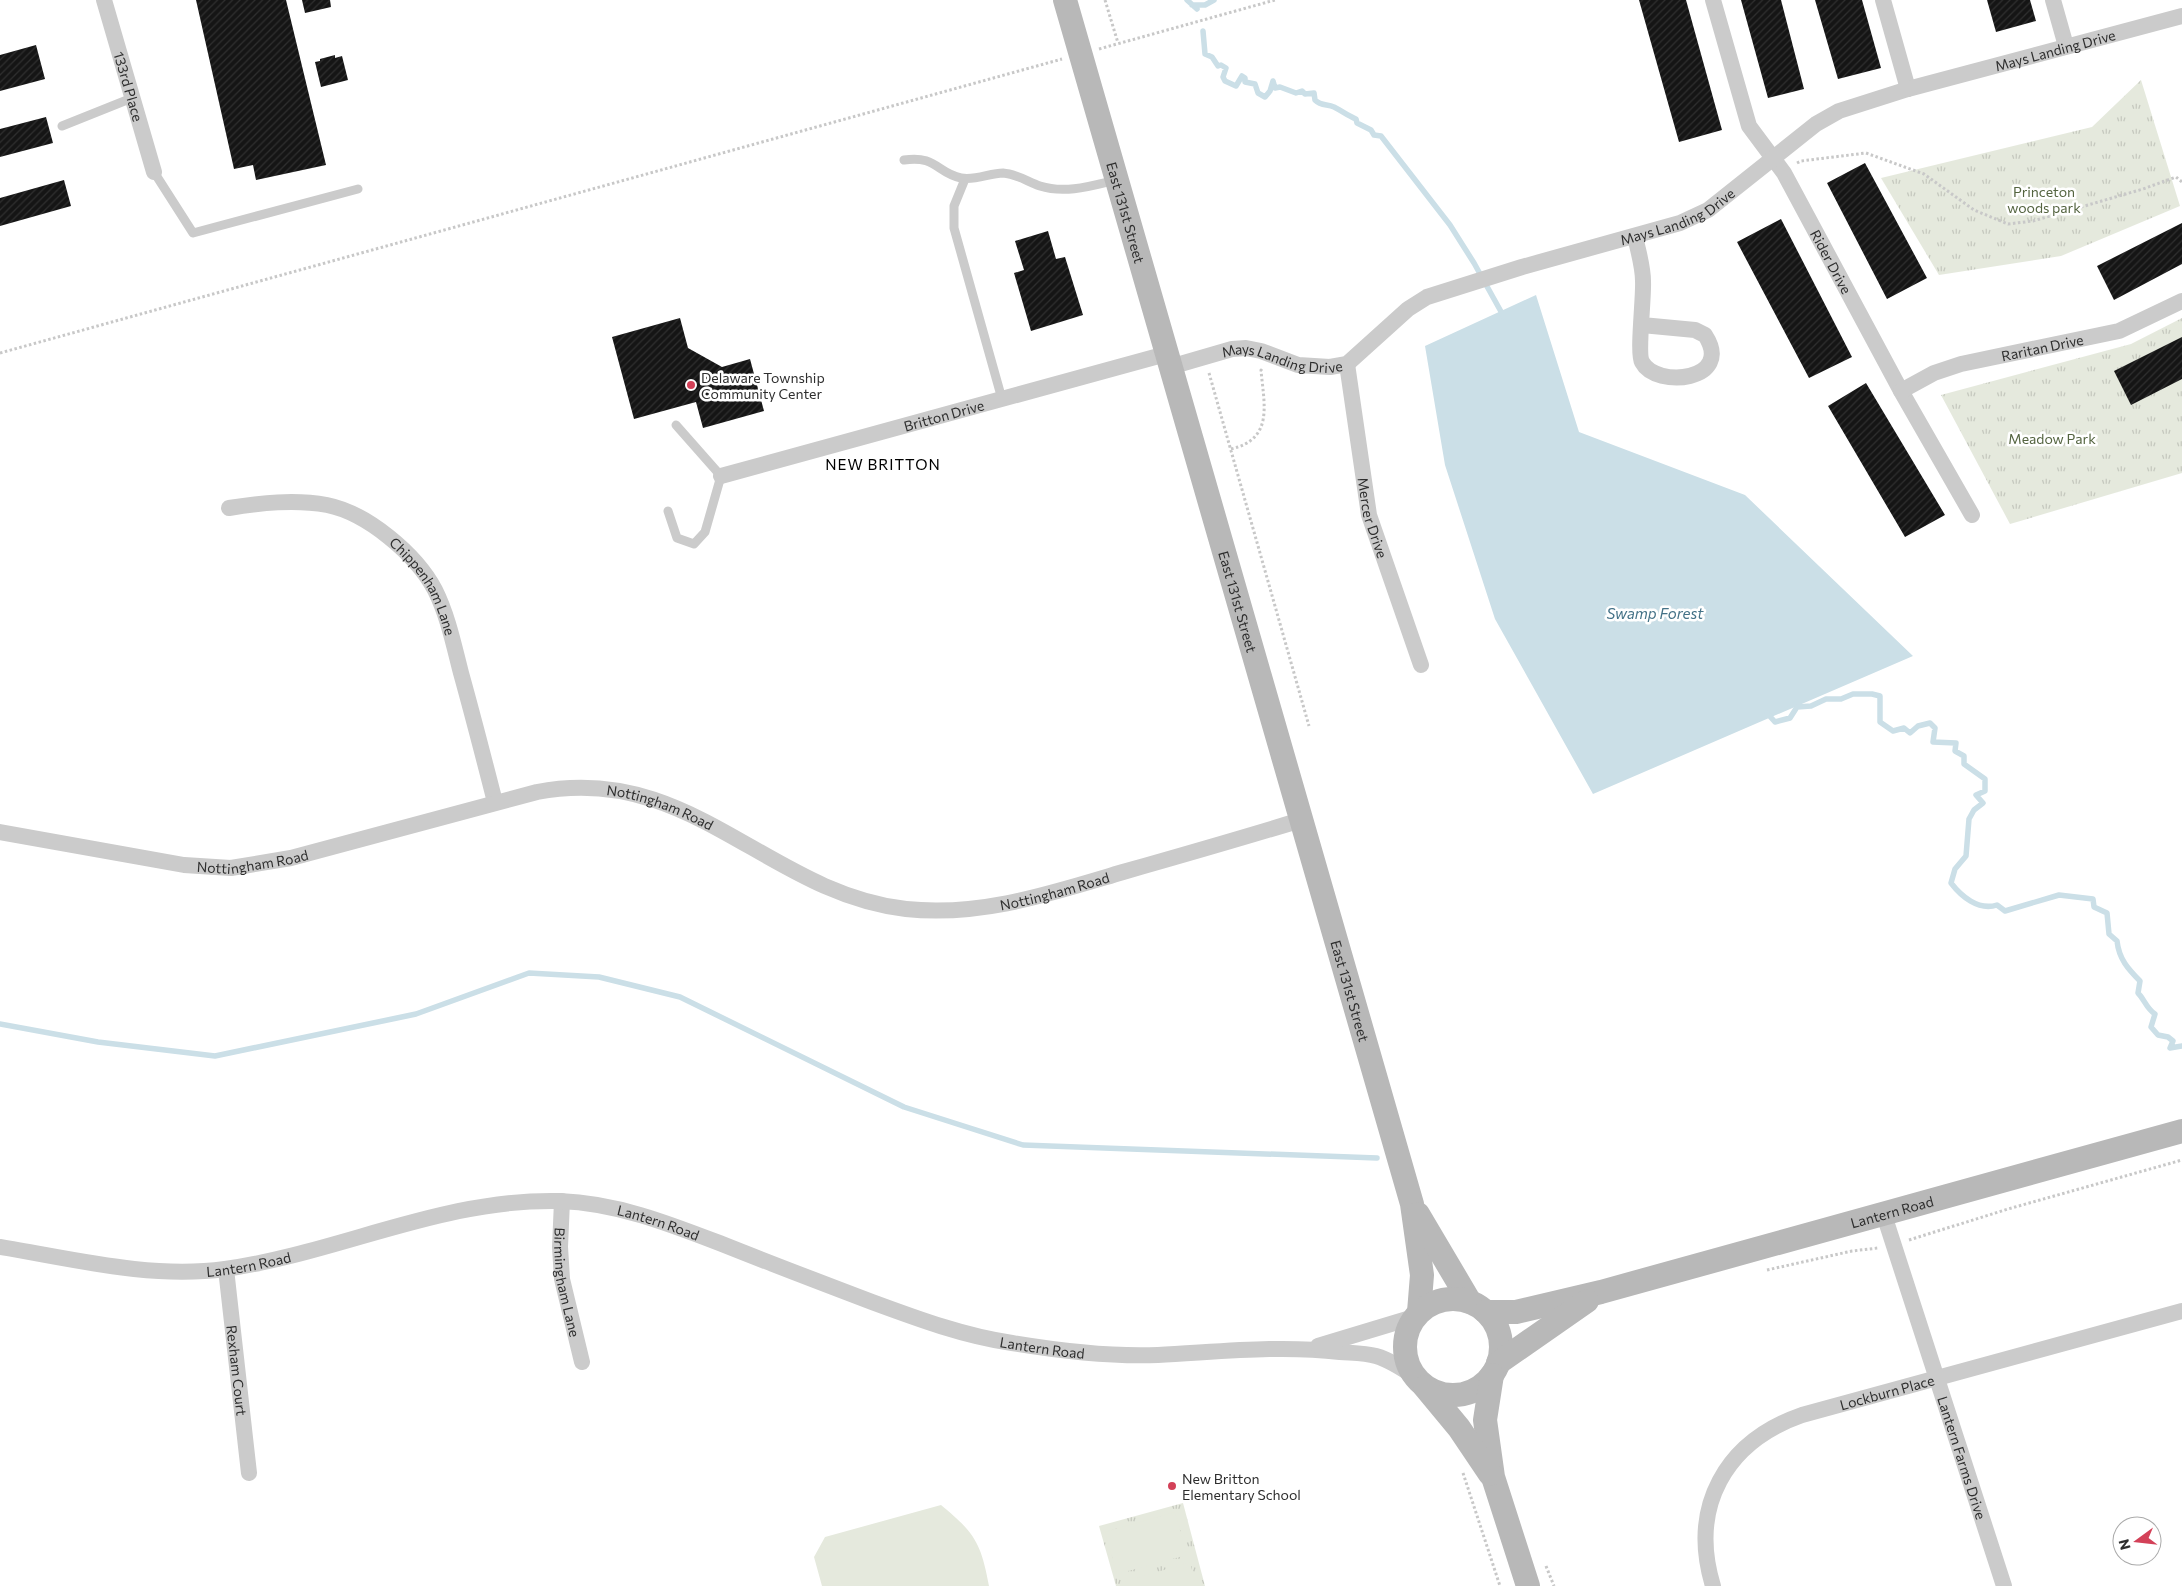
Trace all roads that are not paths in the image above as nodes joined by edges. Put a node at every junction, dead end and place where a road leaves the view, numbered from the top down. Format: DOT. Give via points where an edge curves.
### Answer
graph roads {
  1 [pos="104,0"];
  2 [pos="1065,0"];
  3 [pos="1713,0"];
  4 [pos="1883,0"];
  5 [pos="2053,0"];
  6 [pos="2182,16"];
  7 [pos="2066,46"];
  8 [pos="1908,89"];
  9 [pos="132,98"];
  10 [pos="62,126"];
  11 [pos="904,160"];
  12 [pos="1773,160"];
  13 [pos="154,172"];
  14 [pos="965,179"];
  15 [pos="1116,180"];
  16 [pos="358,189"];
  17 [pos="1635,236"];
  18 [pos="2182,301"];
  19 [pos="1642,325"];
  20 [pos="1168,360"];
  21 [pos="1347,364"];
  22 [pos="1900,391"];
  23 [pos="1002,399"];
  24 [pos="676,425"];
  25 [pos="721,476"];
  26 [pos="229,508"];
  27 [pos="668,511"];
  28 [pos="1972,515"];
  29 [pos="1422,666"];
  30 [pos="495,802"];
  31 [pos="1301,820"];
  32 [pos="0,832"];
  33 [pos="2182,1131"];
  34 [pos="562,1201"];
  35 [pos="1412,1204"];
  36 [pos="1884,1215"];
  37 [pos="0,1247"];
  38 [pos="226,1269"];
  39 [pos="1601,1292"];
  40 [pos="1478,1307"];
  41 [pos="2182,1311"];
  42 [pos="1416,1315"];
  43 [pos="1309,1348"];
  44 [pos="582,1362"];
  45 [pos="1495,1369"];
  46 [pos="1937,1378"];
  47 [pos="1419,1381"];
  48 [pos="249,1473"];
  49 [pos="1493,1477"];
  50 [pos="1528,1586"];
  51 [pos="1713,1586"];
  52 [pos="2004,1586"];
  1 -- 9 [label="street, 133rd Place"];
  2 -- 15 [label="street, East 131st Street"];
  3 -- 12 [label="street, Rider Drive" via="1749,126"];
  4 -- 8 [label="street"];
  5 -- 7 [label="street"];
  6 -- 7 [label="street, Mays Landing Drive"];
  7 -- 8 [label="street, Mays Landing Drive"];
  8 -- 12 [label="street, Mays Landing Drive" via="1839,111 1816,124"];
  9 -- 10 [label="lane"];
  9 -- 13 [label="street, 133rd Place"];
  11 -- 14 [label="lane" via="924,160"];
  12 -- 17 [label="street, Mays Landing Drive" via="1708,210 1680,223"];
  12 -- 22 [label="street, Rider Drive" via="1784,173"];
  13 -- 16 [label="lane" via="193,233"];
  14 -- 15 [label="lane" via="1004,173 1040,186 1065,190"];
  14 -- 23 [label="lane" via="954,206 954,228"];
  15 -- 20 [label="street, East 131st Street"];
  17 -- 19 [label="street" via="1643,279"];
  17 -- 21 [label="street, Mays Landing Drive" via="1427,297 1408,309"];
  18 -- 22 [label="street, Raritan Drive" via="2119,331 1962,364 1934,373"];
  19 -- 19 [label="street" via="1640,356 1648,370 1664,376 1682,377 1702,372 1710,363 1712,351 1705,334 1695,330"];
  20 -- 21 [label="street, Mays Landing Drive" via="1205,357 1246,348 1298,365 1330,367"];
  20 -- 23 [label="street, Britton Drive"];
  20 -- 31 [label="street, East 131st Street"];
  21 -- 29 [label="street, Mercer Drive" via="1368,516"];
  22 -- 28 [label="street, Rider Drive"];
  23 -- 25 [label="street, Britton Drive"];
  24 -- 25 [label="lane"];
  25 -- 27 [label="lane" via="705,532 694,544 677,538"];
  26 -- 30 [label="street, Chippenham Lane" via="274,502 344,510 377,529 410,557 435,590 447,621"];
  30 -- 31 [label="street, Nottingham Road" via="572,787 610,788 639,794 700,819 835,890 906,909 946,910 1015,903"];
  30 -- 32 [label="street, Nottingham Road" via="291,858 232,868 184,865"];
  31 -- 35 [label="street, East 131st Street"];
  33 -- 36 [label="street, Lantern Road"];
  34 -- 38 [label="street, Lantern Road" via="484,1205"];
  34 -- 43 [label="street, Lantern Road" via="632,1212 928,1322 1002,1342 1087,1353 1155,1355"];
  34 -- 44 [label="street, Birmingham Lane" via="562,1279"];
  35 -- 40 [label="street, East 131st Street"];
  35 -- 42 [label="street, East 131st Street" via="1422,1275"];
  36 -- 39 [label="street, Lantern Road"];
  36 -- 46 [label="street, Lantern Farms Drive"];
  37 -- 38 [label="street, Lantern Road" via="131,1268 174,1271"];
  38 -- 48 [label="street, Rexham Court"];
  39 -- 40 [label="street, Lantern Road" via="1516,1312"];
  39 -- 45 [label="street, Lantern Road" via="1534,1336"];
  40 -- 42 [label="street" via="1453,1298 1435,1302"];
  40 -- 45 [label="street" via="1496,1327 1501,1345"];
  41 -- 46 [label="street, Lockburn Place"];
  42 -- 43 [label="street, Lantern Road"];
  42 -- 47 [label="street" via="1406,1333 1404,1348 1408,1364"];
  43 -- 47 [label="street, Lantern Road" via="1375,1356"];
  45 -- 47 [label="street" via="1478,1388 1459,1395 1440,1394"];
  45 -- 49 [label="street" via="1485,1420"];
  46 -- 51 [label="street, Lockburn Place" via="1802,1415 1774,1426 1752,1441 1721,1479 1706,1519 1704,1539"];
  46 -- 52 [label="street, Lantern Farms Drive"];
  47 -- 49 [label="street" via="1459,1428"];
  49 -- 50 [label="street"];
}
